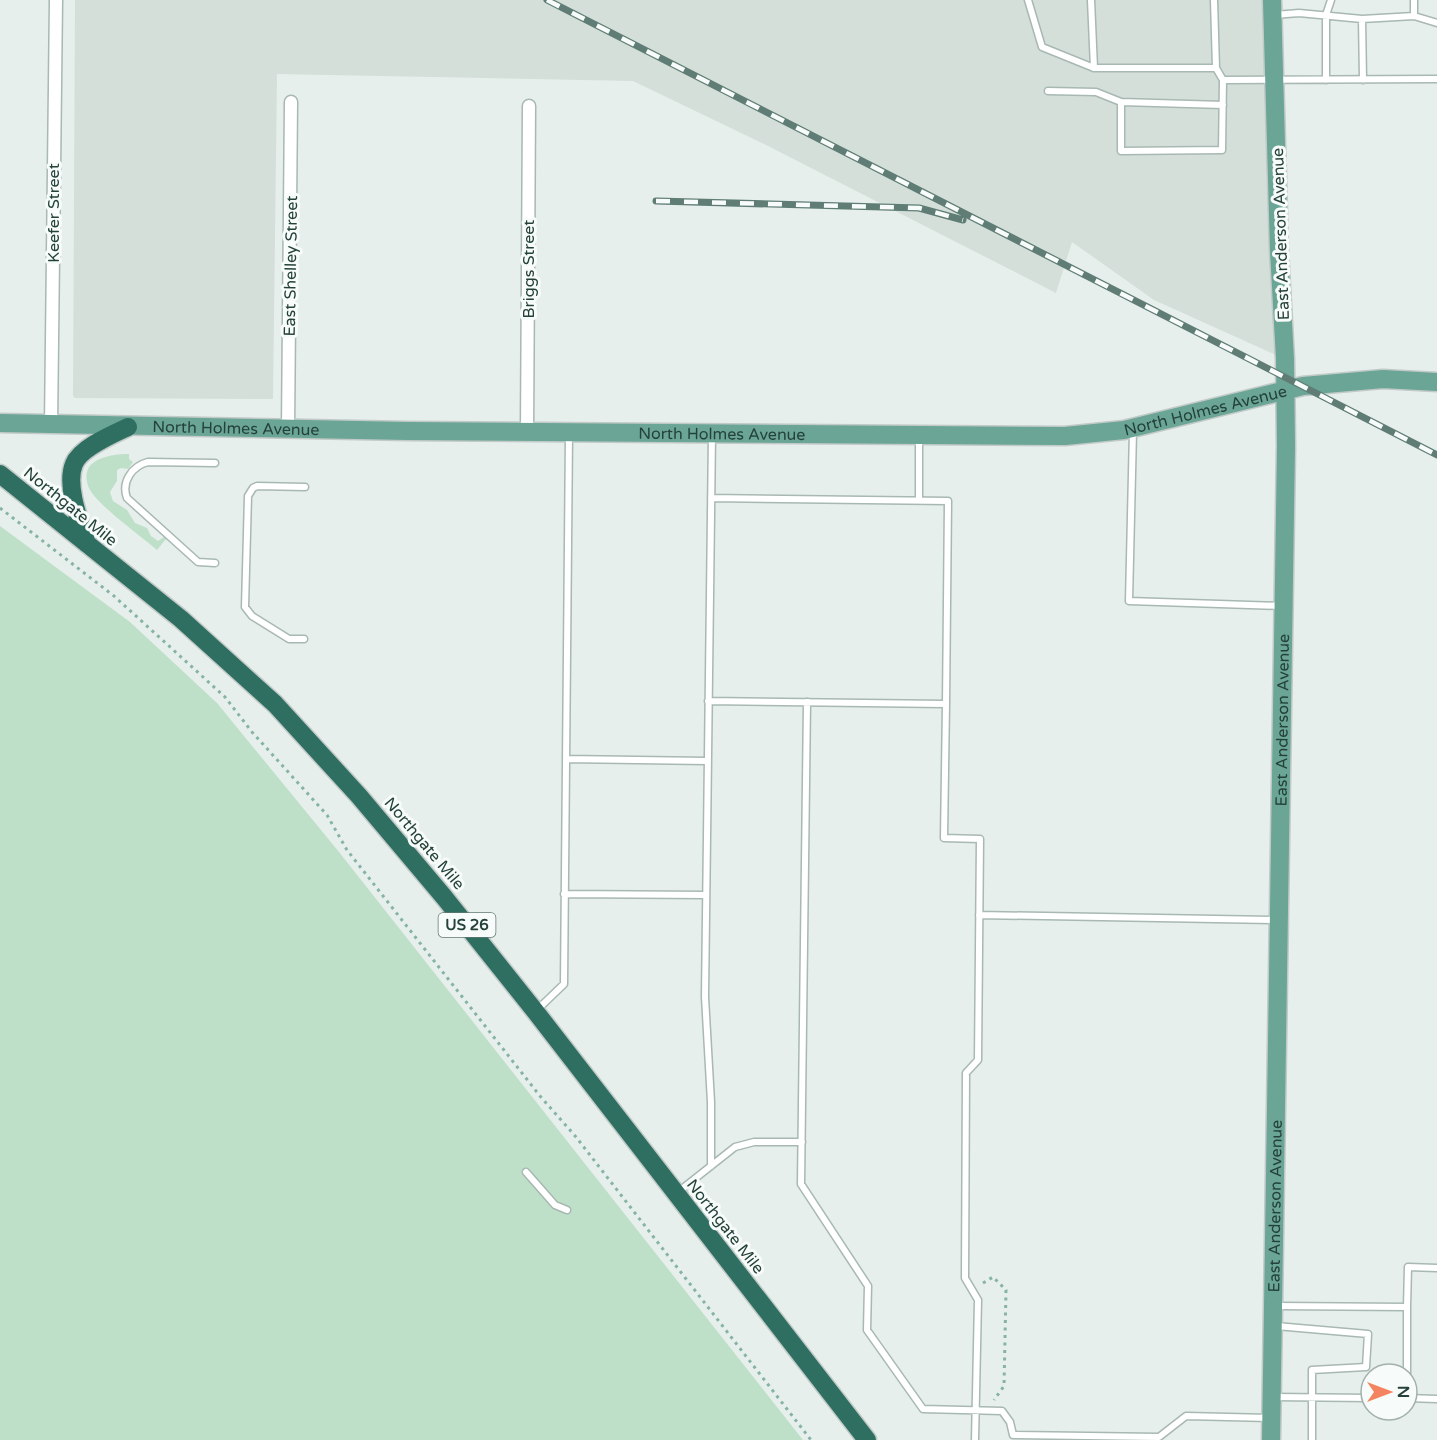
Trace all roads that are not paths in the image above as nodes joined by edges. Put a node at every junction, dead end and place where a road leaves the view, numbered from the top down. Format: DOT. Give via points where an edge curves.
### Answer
graph roads {
  1 [pos="56,0"];
  2 [pos="1028,0"];
  3 [pos="1091,0"];
  4 [pos="1214,0"];
  5 [pos="1331,0"];
  6 [pos="1414,0"];
  7 [pos="1272,8"];
  8 [pos="1326,15"];
  9 [pos="1414,16"];
  10 [pos="1362,19"];
  11 [pos="1437,23"];
  12 [pos="1094,68"];
  13 [pos="1216,68"];
  14 [pos="1437,79"];
  15 [pos="1223,80"];
  16 [pos="1274,80"];
  17 [pos="1326,80"];
  18 [pos="1363,80"];
  19 [pos="1048,92"];
  20 [pos="291,102"];
  21 [pos="1121,102"];
  22 [pos="1223,105"];
  23 [pos="529,106"];
  24 [pos="1437,382"];
  25 [pos="1285,391"];
  26 [pos="0,423"];
  27 [pos="51,426"];
  28 [pos="128,427"];
  29 [pos="1133,428"];
  30 [pos="288,429"];
  31 [pos="527,432"];
  32 [pos="570,433"];
  33 [pos="712,433"];
  34 [pos="919,435"];
  35 [pos="215,464"];
  36 [pos="0,474"];
  37 [pos="305,487"];
  38 [pos="711,498"];
  39 [pos="919,500"];
  40 [pos="87,544"];
  41 [pos="215,563"];
  42 [pos="1284,606"];
  43 [pos="304,639"];
  44 [pos="708,701"];
  45 [pos="807,702"];
  46 [pos="946,704"];
  47 [pos="566,759"];
  48 [pos="707,761"];
  49 [pos="564,894"];
  50 [pos="706,895"];
  51 [pos="979,915"];
  52 [pos="1279,920"];
  53 [pos="535,1011"];
  54 [pos="802,1142"];
  55 [pos="711,1166"];
  56 [pos="526,1172"];
  57 [pos="675,1193"];
  58 [pos="567,1210"];
  59 [pos="1437,1268"];
  60 [pos="1273,1306"];
  61 [pos="1407,1307"];
  62 [pos="1272,1326"];
  63 [pos="1407,1362"];
  64 [pos="1271,1397"];
  65 [pos="1312,1397"];
  66 [pos="1359,1398"];
  67 [pos="1419,1398"];
  68 [pos="1437,1399"];
  69 [pos="976,1410"];
  70 [pos="1271,1418"];
  71 [pos="867,1440"];
  72 [pos="975,1440"];
  73 [pos="1270,1440"];
  74 [pos="1312,1440"];
  1 -- 27 [label="street, Keefer Street"];
  2 -- 12 [label="lane" via="1042,47"];
  3 -- 12 [label="lane"];
  4 -- 13 [label="lane"];
  5 -- 8 [label="lane"];
  6 -- 9 [label="lane"];
  7 -- 8 [label="lane"];
  7 -- 16 [label="main road, East Anderson Avenue"];
  8 -- 10 [label="lane"];
  8 -- 17 [label="lane"];
  9 -- 10 [label="lane"];
  9 -- 11 [label="lane"];
  10 -- 18 [label="lane"];
  12 -- 13 [label="lane"];
  13 -- 15 [label="lane"];
  14 -- 18 [label="lane"];
  15 -- 16 [label="lane"];
  15 -- 22 [label="lane"];
  16 -- 17 [label="lane"];
  16 -- 25 [label="main road, East Anderson Avenue"];
  17 -- 18 [label="lane"];
  19 -- 21 [label="lane" via="1096,92"];
  20 -- 30 [label="street, East Shelley Street"];
  21 -- 22 [label="lane"];
  21 -- 22 [label="lane" via="1121,151 1222,150"];
  23 -- 31 [label="street, Briggs Street"];
  24 -- 25 [label="main road, North Holmes Avenue" via="1328,382"];
  25 -- 29 [label="main road, North Holmes Avenue"];
  25 -- 42 [label="main road, East Anderson Avenue"];
  26 -- 27 [label="main road, North Holmes Avenue"];
  27 -- 28 [label="main road, North Holmes Avenue"];
  28 -- 30 [label="main road, North Holmes Avenue"];
  28 -- 40 [label="highway" via="104,438 74,464 71,479"];
  29 -- 34 [label="main road, North Holmes Avenue" via="1065,436"];
  29 -- 42 [label="lane" via="1130,601"];
  30 -- 31 [label="main road, North Holmes Avenue"];
  31 -- 32 [label="main road, North Holmes Avenue"];
  32 -- 33 [label="main road, North Holmes Avenue"];
  32 -- 47 [label="lane"];
  33 -- 34 [label="main road, North Holmes Avenue"];
  33 -- 38 [label="lane"];
  34 -- 39 [label="lane"];
  35 -- 41 [label="lane" via="139,464 125,489 128,498 198,562"];
  36 -- 40 [label="highway, Northgate Mile / US 26"];
  37 -- 43 [label="lane" via="257,486 248,496 245,607 252,616 289,639"];
  38 -- 39 [label="lane"];
  38 -- 44 [label="lane"];
  39 -- 46 [label="lane" via="948,501"];
  40 -- 53 [label="highway, Northgate Mile / US 26" via="181,619 294,723 413,859"];
  42 -- 52 [label="main road, East Anderson Avenue"];
  44 -- 45 [label="lane"];
  44 -- 48 [label="lane"];
  45 -- 46 [label="lane"];
  45 -- 54 [label="lane"];
  46 -- 51 [label="lane" via="944,838 980,839"];
  47 -- 48 [label="lane"];
  47 -- 49 [label="lane"];
  48 -- 50 [label="lane"];
  49 -- 50 [label="lane"];
  49 -- 53 [label="lane" via="564,984"];
  50 -- 55 [label="lane"];
  51 -- 52 [label="lane"];
  51 -- 69 [label="lane" via="978,1060 966,1073 965,1186 965,1278 978,1300"];
  52 -- 60 [label="main road, East Anderson Avenue"];
  53 -- 57 [label="highway, Northgate Mile / US 26"];
  54 -- 55 [label="lane" via="754,1142 735,1147"];
  54 -- 69 [label="lane" via="801,1184 868,1286 867,1330 922,1409"];
  55 -- 57 [label="lane"];
  56 -- 58 [label="lane" via="555,1205"];
  57 -- 71 [label="highway, Northgate Mile / US 26"];
  59 -- 61 [label="lane" via="1408,1267"];
  60 -- 61 [label="lane"];
  60 -- 62 [label="main road, East Anderson Avenue"];
  61 -- 63 [label="lane"];
  62 -- 64 [label="main road, East Anderson Avenue"];
  62 -- 65 [label="lane" via="1368,1334 1366,1367 1312,1370"];
  64 -- 65 [label="lane"];
  64 -- 70 [label="main road, East Anderson Avenue"];
  65 -- 66 [label="lane"];
  65 -- 74 [label="lane"];
  67 -- 68 [label="lane"];
  69 -- 70 [label="lane" via="1002,1411 1013,1436 1159,1437 1186,1416"];
  69 -- 72 [label="lane"];
  70 -- 73 [label="main road, East Anderson Avenue"];
}
